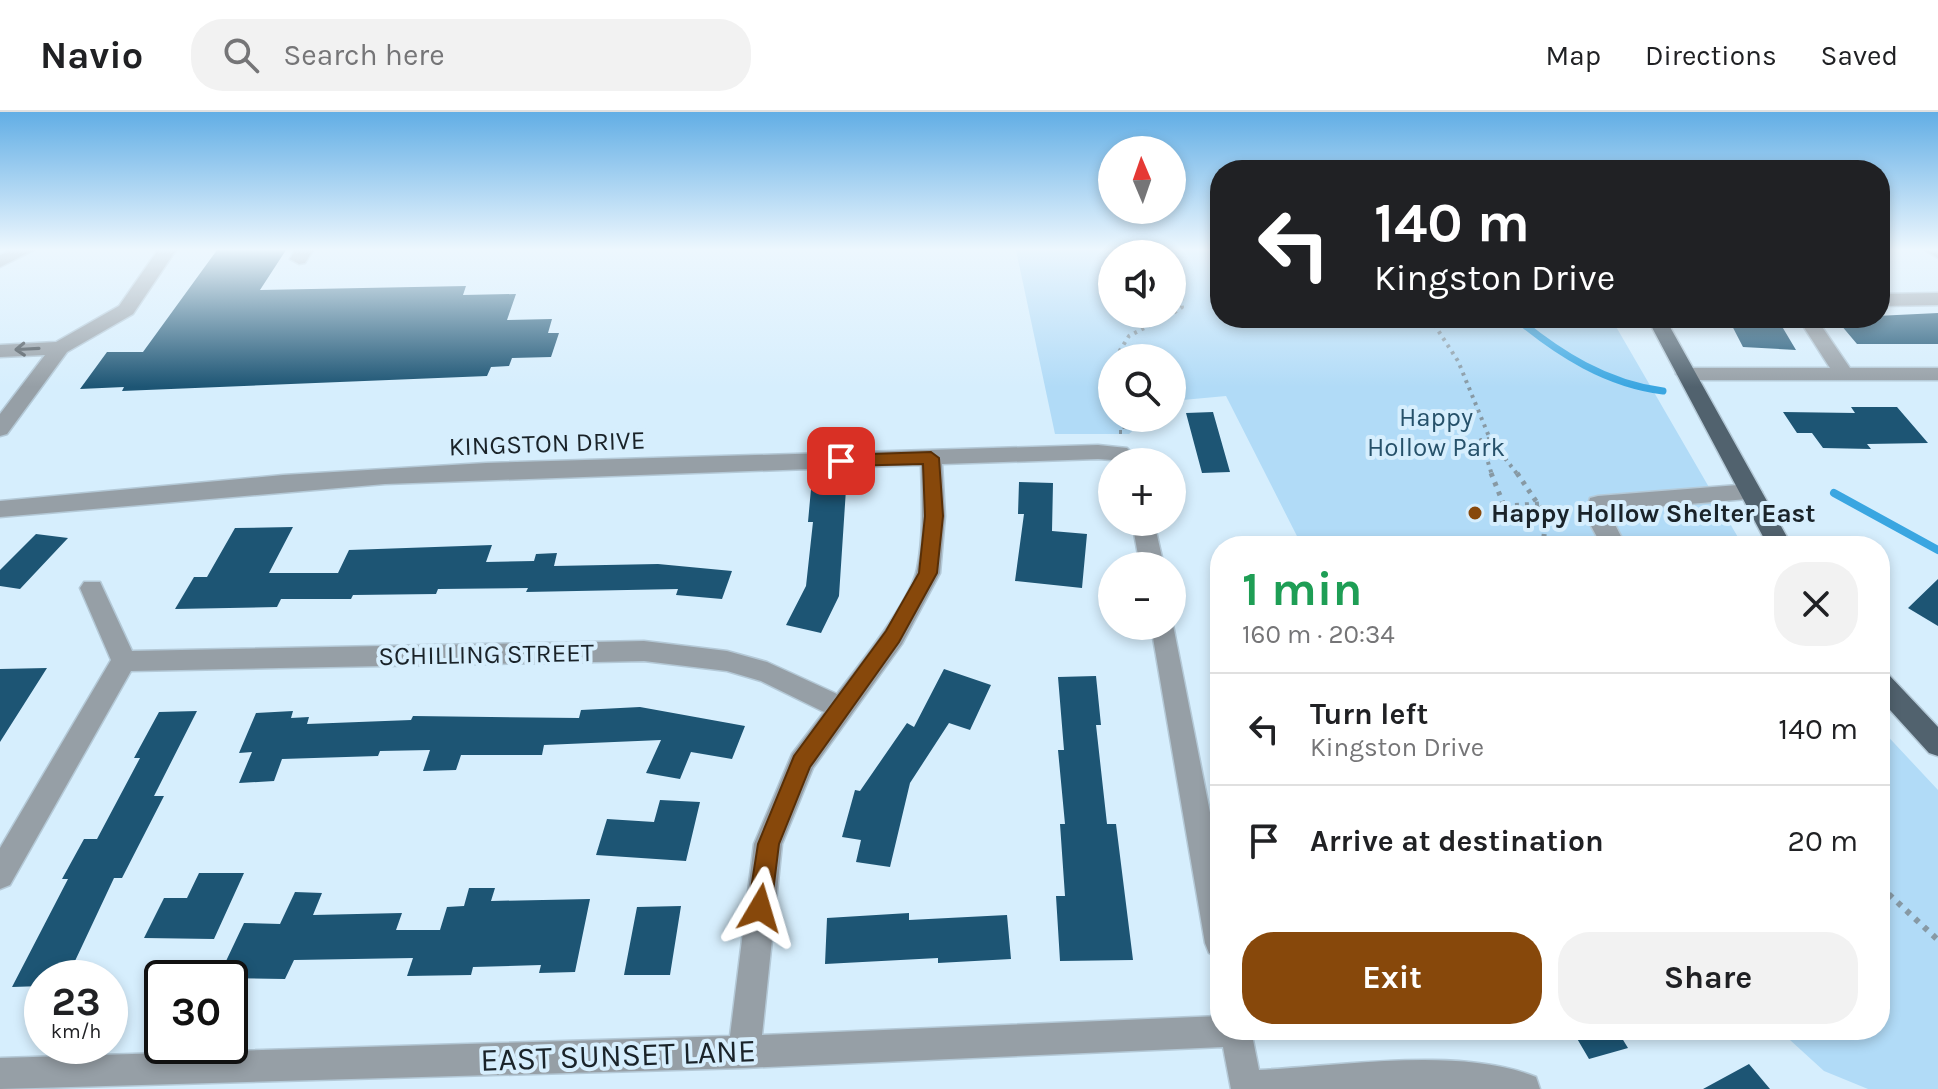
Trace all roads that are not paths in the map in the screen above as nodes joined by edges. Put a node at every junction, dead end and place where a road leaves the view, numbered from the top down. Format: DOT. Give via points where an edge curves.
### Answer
graph roads {
  1 [pos="136,296"];
  2 [pos="1938,299"];
  3 [pos="1890,300"];
  4 [pos="1661,328"];
  5 [pos="1814,328"];
  6 [pos="60,348"];
  7 [pos="0,351"];
  8 [pos="1686,374"];
  9 [pos="1844,374"];
  10 [pos="1938,374"];
  11 [pos="0,429"];
  12 [pos="1098,452"];
  13 [pos="931,458"];
  14 [pos="1751,492"];
  15 [pos="0,509"];
  16 [pos="1608,536"];
  17 [pos="1775,536"];
  18 [pos="92,588"];
  19 [pos="1166,640"];
  20 [pos="124,661"];
  21 [pos="1890,693"];
  22 [pos="839,707"];
  23 [pos="1938,745"];
  24 [pos="0,875"];
  25 [pos="1210,887"];
  26 [pos="1210,1031"];
  27 [pos="1237,1040"];
  28 [pos="744,1052"];
  29 [pos="0,1074"];
  30 [pos="1247,1088"];
  31 [pos="1524,1089"];
  1 -- 6 [label="street" via="126,310"];
  2 -- 3 [label="street"];
  4 -- 8 [label="main road"];
  5 -- 9 [label="street"];
  6 -- 7 [label="street, one-way"];
  6 -- 11 [label="street"];
  8 -- 9 [label="street"];
  8 -- 14 [label="main road"];
  9 -- 10 [label="street"];
  12 -- 13 [label="street, KINGSTON DRIVE"];
  13 -- 15 [label="street, KINGSTON DRIVE" via="370,478"];
  13 -- 22 [label="street" via="934,516 928,573 893,637"];
  14 -- 16 [label="street" via="1598,504 1596,515"];
  14 -- 17 [label="main road"];
  18 -- 20 [label="street"];
  19 -- 25 [label="street"];
  20 -- 22 [label="street, SCHILLING STREET" via="644,651 727,661 767,672"];
  20 -- 24 [label="street"];
  21 -- 23 [label="main road"];
  22 -- 28 [label="street" via="802,762 768,844"];
  26 -- 28 [label="street, EAST SUNSET LANE"];
  27 -- 30 [label="street"];
  28 -- 29 [label="street, EAST SUNSET LANE"];
  30 -- 31 [label="street" via="1465,1076"];
}
